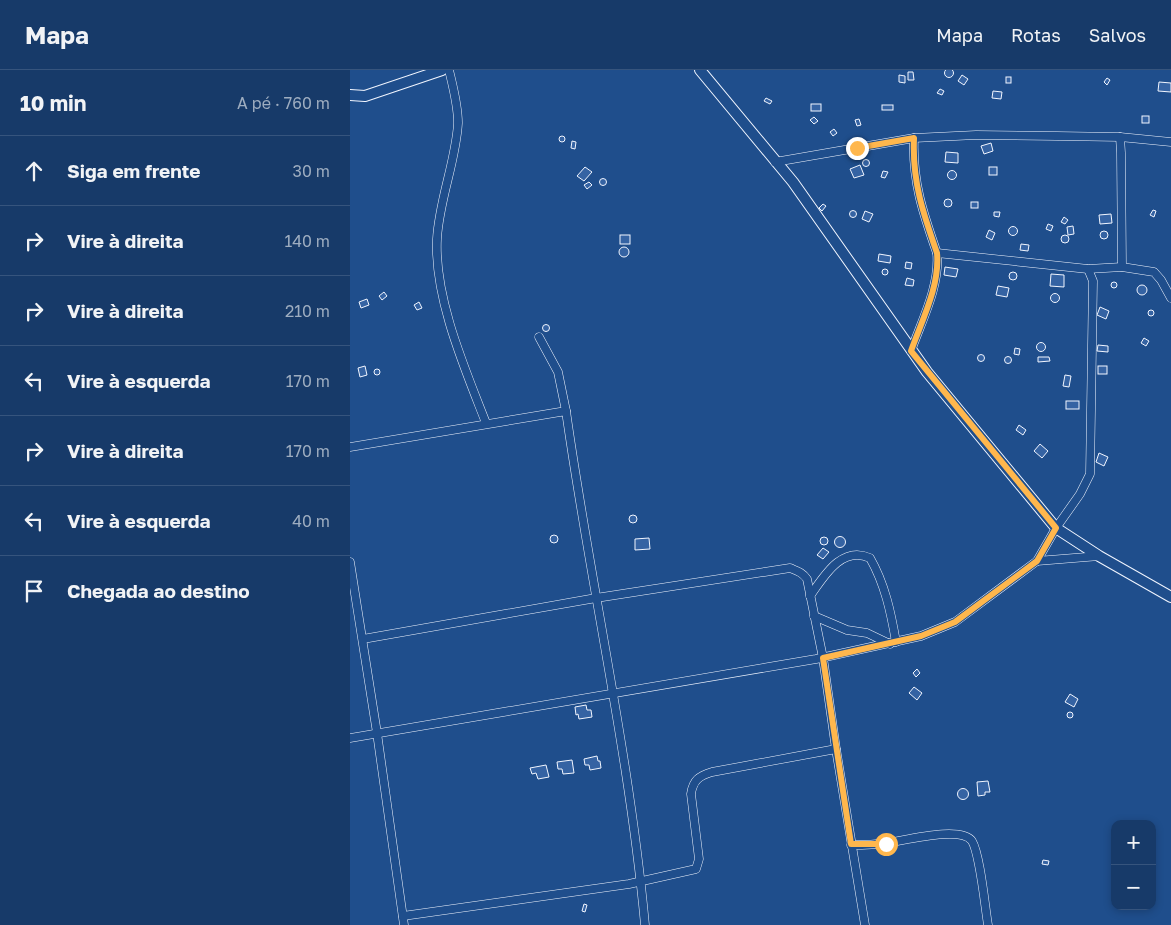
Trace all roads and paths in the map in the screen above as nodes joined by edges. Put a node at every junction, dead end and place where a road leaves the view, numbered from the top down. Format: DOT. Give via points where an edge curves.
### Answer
graph roads {
  1 [pos="442,70"];
  2 [pos="449,70"];
  3 [pos="700,70"];
  4 [pos="350,96"];
  5 [pos="1120,137"];
  6 [pos="914,138"];
  7 [pos="1171,142"];
  8 [pos="775,162"];
  9 [pos="937,253"];
  10 [pos="1122,267"];
  11 [pos="1088,269"];
  12 [pos="1103,270"];
  13 [pos="1093,281"];
  14 [pos="1171,298"];
  15 [pos="539,337"];
  16 [pos="911,351"];
  17 [pos="566,411"];
  18 [pos="486,423"];
  19 [pos="350,447"];
  20 [pos="1056,528"];
  21 [pos="1099,556"];
  22 [pos="1037,561"];
  23 [pos="350,562"];
  24 [pos="810,596"];
  25 [pos="1171,597"];
  26 [pos="596,598"];
  27 [pos="814,616"];
  28 [pos="363,639"];
  29 [pos="893,643"];
  30 [pos="823,658"];
  31 [pos="613,694"];
  32 [pos="377,734"];
  33 [pos="350,738"];
  34 [pos="836,749"];
  35 [pos="851,844"];
  36 [pos="641,882"];
  37 [pos="403,921"];
  38 [pos="645,925"];
  39 [pos="865,925"];
  40 [pos="988,925"];
  1 -- 4 [label="street" via="365,96"];
  2 -- 18 [label="street" via="458,122 440,214 438,265 455,342"];
  3 -- 8 [label="street"];
  5 -- 6 [label="street" via="976,135"];
  5 -- 7 [label="street"];
  5 -- 10 [label="street"];
  6 -- 8 [label="street"];
  6 -- 9 [label="street" via="917,190"];
  8 -- 16 [label="street" via="793,182"];
  9 -- 11 [label="street"];
  9 -- 16 [label="street" via="934,289"];
  10 -- 12 [label="street"];
  10 -- 14 [label="street" via="1154,272"];
  11 -- 12 [label="street"];
  11 -- 13 [label="street"];
  12 -- 13 [label="street"];
  13 -- 20 [label="street" via="1090,474"];
  15 -- 17 [label="street" via="558,372"];
  16 -- 20 [label="street"];
  17 -- 18 [label="street"];
  17 -- 26 [label="street"];
  18 -- 19 [label="street"];
  20 -- 21 [label="street"];
  20 -- 22 [label="street"];
  21 -- 22 [label="street"];
  21 -- 25 [label="street"];
  22 -- 29 [label="street" via="955,622"];
  23 -- 28 [label="street"];
  24 -- 26 [label="street" via="807,579 790,568"];
  24 -- 27 [label="street"];
  24 -- 29 [label="street" via="842,558 854,554 870,558 886,594"];
  26 -- 28 [label="street"];
  26 -- 31 [label="street"];
  27 -- 29 [label="street" via="847,630 867,633"];
  27 -- 30 [label="street"];
  28 -- 32 [label="street"];
  29 -- 30 [label="street"];
  30 -- 31 [label="street"];
  30 -- 34 [label="street"];
  31 -- 32 [label="street"];
  31 -- 36 [label="street"];
  32 -- 33 [label="street"];
  32 -- 37 [label="street"];
  34 -- 35 [label="street"];
  34 -- 36 [label="street" via="712,772 696,779 691,794 699,858 696,868"];
  35 -- 39 [label="street"];
  35 -- 40 [label="street" via="886,844 937,835 967,837 976,854"];
  36 -- 37 [label="street"];
  36 -- 38 [label="street"];
}
